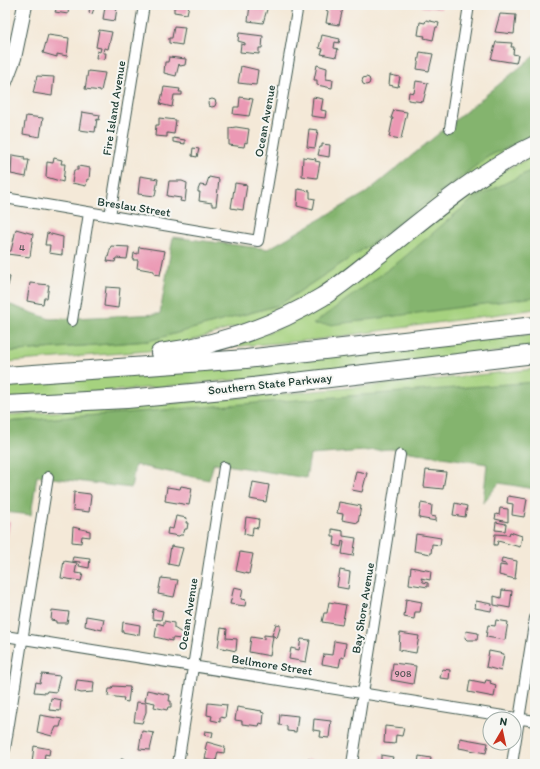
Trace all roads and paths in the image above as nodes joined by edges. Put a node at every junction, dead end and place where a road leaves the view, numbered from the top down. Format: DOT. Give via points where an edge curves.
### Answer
graph roads {
  1 [pos="25,5"];
  2 [pos="144,5"];
  3 [pos="298,5"];
  4 [pos="469,5"];
  5 [pos="5,82"];
  6 [pos="450,128"];
  7 [pos="535,145"];
  8 [pos="5,198"];
  9 [pos="89,212"];
  10 [pos="110,216"];
  11 [pos="258,240"];
  12 [pos="535,316"];
  13 [pos="72,321"];
  14 [pos="535,326"];
  15 [pos="535,354"];
  16 [pos="181,362"];
  17 [pos="81,371"];
  18 [pos="5,376"];
  19 [pos="5,405"];
  20 [pos="400,455"];
  21 [pos="224,467"];
  22 [pos="48,477"];
  23 [pos="535,618"];
  24 [pos="5,636"];
  25 [pos="22,639"];
  26 [pos="193,666"];
  27 [pos="363,693"];
  28 [pos="520,711"];
  29 [pos="482,712"];
  30 [pos="522,719"];
  31 [pos="535,721"];
  32 [pos="5,749"];
  33 [pos="514,751"];
  34 [pos="178,764"];
  35 [pos="352,764"];
  36 [pos="512,764"];
  1 -- 5 [label="street" via="14,58"];
  2 -- 10 [label="street, Fire Island Avenue"];
  3 -- 11 [label="street, Ocean Avenue"];
  4 -- 6 [label="street"];
  7 -- 17 [label="highway" via="475,179 343,282 289,315 211,343"];
  8 -- 9 [label="street, Breslau Street"];
  9 -- 10 [label="street, Breslau Street"];
  9 -- 13 [label="street"];
  10 -- 11 [label="street, Breslau Street"];
  12 -- 16 [label="highway"];
  14 -- 16 [label="highway" via="261,358"];
  15 -- 19 [label="highway, Southern State Parkway" via="127,399"];
  16 -- 17 [label="highway"];
  17 -- 18 [label="highway"];
  20 -- 27 [label="street, Bay Shore Avenue"];
  21 -- 26 [label="street, Ocean Avenue"];
  22 -- 25 [label="street"];
  23 -- 28 [label="street"];
  24 -- 25 [label="street, Bellmore Street"];
  25 -- 26 [label="street, Bellmore Street"];
  25 -- 32 [label="street"];
  26 -- 27 [label="street, Bellmore Street"];
  26 -- 34 [label="street, Ocean Avenue"];
  27 -- 29 [label="street, Bellmore Street"];
  27 -- 35 [label="street, Bay Shore Avenue"];
  30 -- 31 [label="street, Bellmore Street"];
  33 -- 36 [label="street"];
}
